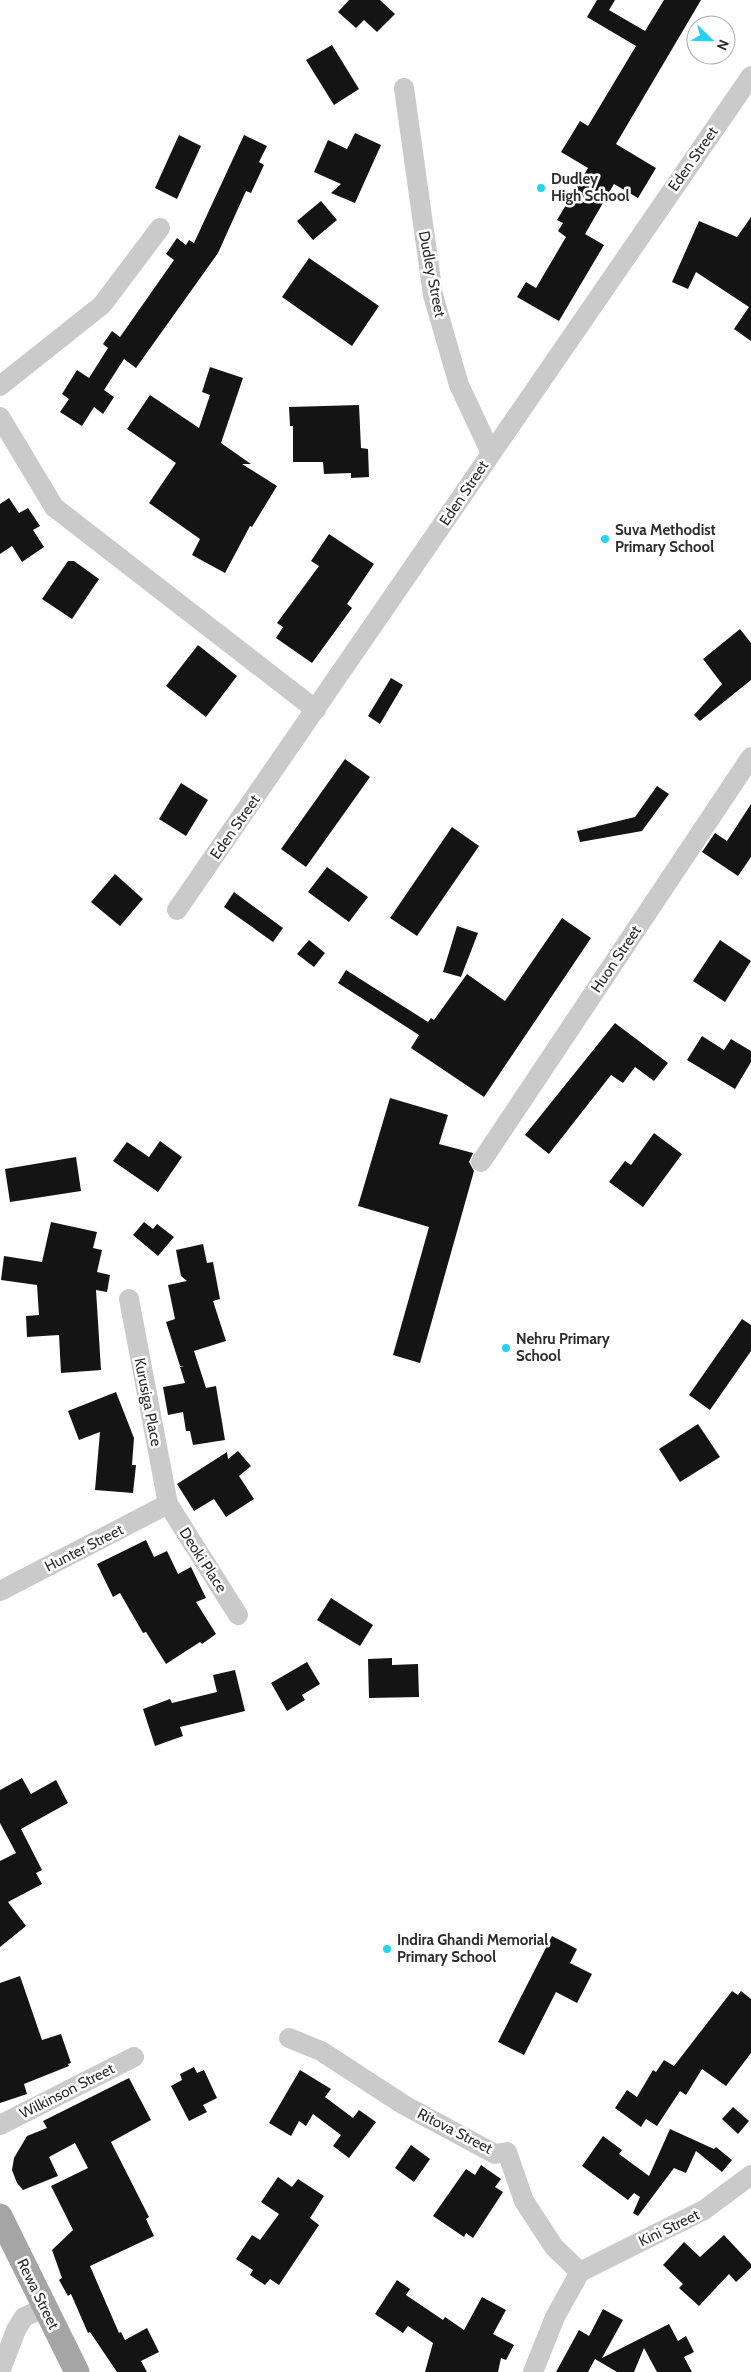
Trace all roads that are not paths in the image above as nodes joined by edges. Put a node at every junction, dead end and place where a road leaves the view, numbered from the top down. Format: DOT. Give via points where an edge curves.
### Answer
graph roads {
  1 [pos="751,76"];
  2 [pos="404,88"];
  3 [pos="160,228"];
  4 [pos="0,386"];
  5 [pos="0,417"];
  6 [pos="491,453"];
  7 [pos="316,710"];
  8 [pos="751,757"];
  9 [pos="177,910"];
  10 [pos="482,1162"];
  11 [pos="129,1299"];
  12 [pos="168,1504"];
  13 [pos="0,1591"];
  14 [pos="238,1615"];
  15 [pos="289,2038"];
  16 [pos="134,2057"];
  17 [pos="0,2125"];
  18 [pos="751,2175"];
  19 [pos="0,2216"];
  20 [pos="580,2272"];
  21 [pos="44,2308"];
  22 [pos="0,2372"];
  23 [pos="77,2372"];
  24 [pos="533,2372"];
  1 -- 6 [label="street, Eden Street"];
  2 -- 6 [label="street, Dudley Street" via="433,294 459,385"];
  3 -- 4 [label="street" via="102,305"];
  5 -- 7 [label="street" via="54,507"];
  6 -- 7 [label="street, Eden Street"];
  7 -- 9 [label="street, Eden Street"];
  8 -- 10 [label="street, Huon Street"];
  11 -- 12 [label="street, Kurusiga Place"];
  12 -- 13 [label="street, Hunter Street"];
  12 -- 14 [label="street, Deoki Place"];
  15 -- 20 [label="street, Ritova Street" via="321,2050 404,2105 495,2154 507,2152 524,2201 554,2247"];
  16 -- 17 [label="street, Wilkinson Street"];
  18 -- 20 [label="street, Kini Street" via="704,2210"];
  19 -- 21 [label="main road, Rewa Street"];
  20 -- 24 [label="street" via="555,2317"];
  21 -- 22 [label="street" via="24,2317"];
  21 -- 23 [label="main road, Rewa Street"];
}
